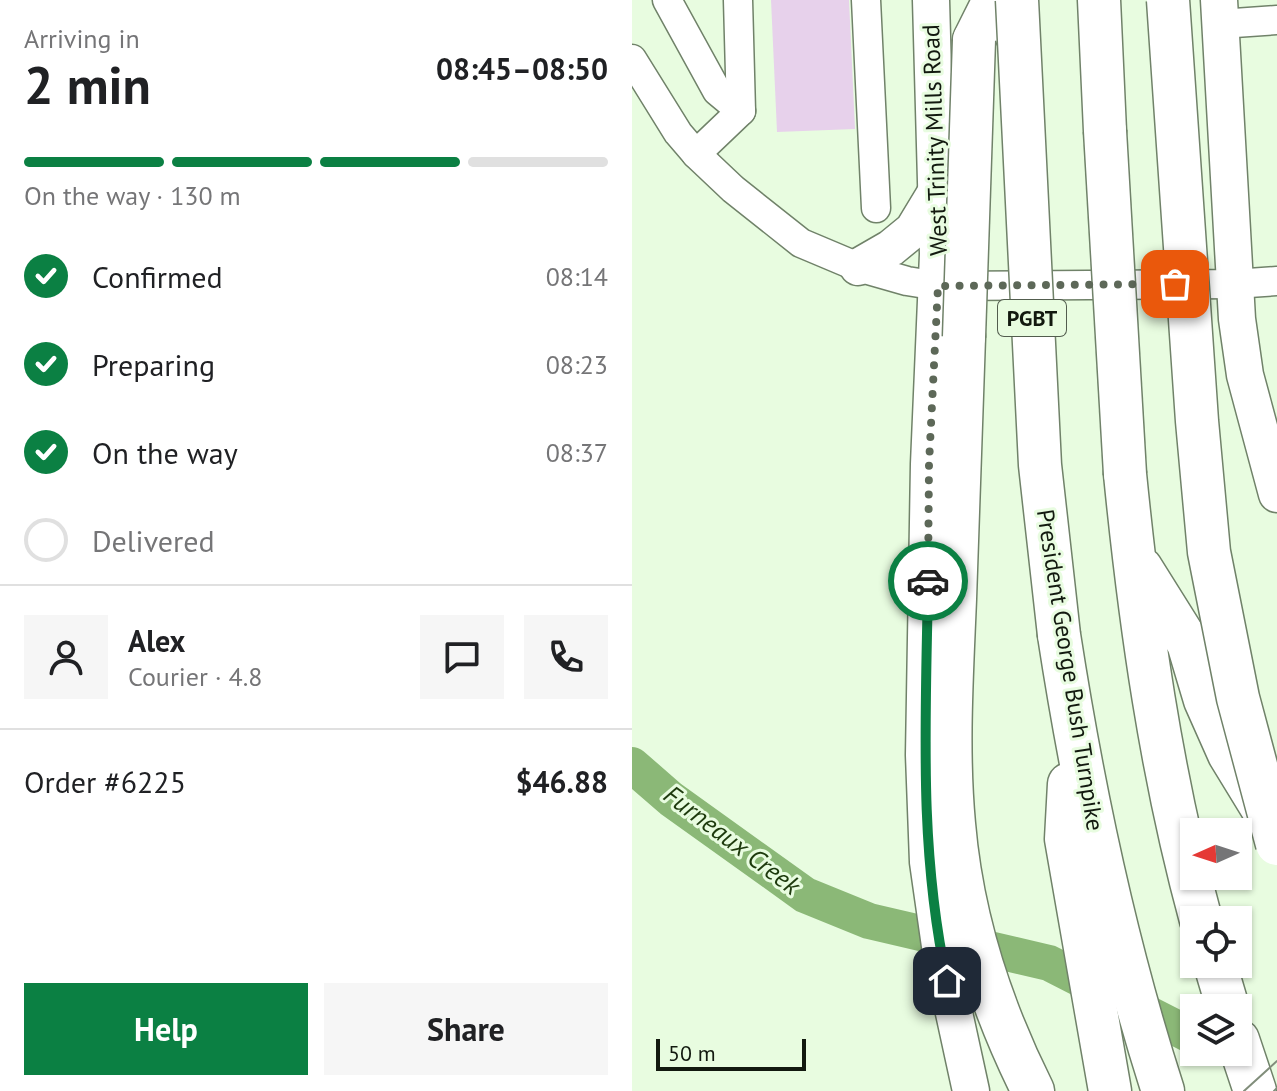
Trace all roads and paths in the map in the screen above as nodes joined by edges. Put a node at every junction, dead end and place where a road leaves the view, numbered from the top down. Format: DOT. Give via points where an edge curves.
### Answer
graph roads {
  1 [pos="667,0"];
  2 [pos="738,0"];
  3 [pos="866,0"];
  4 [pos="931,0"];
  5 [pos="994,0"];
  6 [pos="1017,0"];
  7 [pos="1099,0"];
  8 [pos="1168,0"];
  9 [pos="1220,12"];
  10 [pos="1277,20"];
  11 [pos="632,59"];
  12 [pos="741,111"];
  13 [pos="696,154"];
  14 [pos="936,192"];
  15 [pos="876,208"];
  16 [pos="858,267"];
  17 [pos="1277,281"];
  18 [pos="1234,284"];
  19 [pos="938,286"];
  20 [pos="1277,494"];
  21 [pos="1133,555"];
  22 [pos="1072,718"];
  23 [pos="1277,828"];
  24 [pos="1277,844"];
  25 [pos="1198,906"];
  26 [pos="1247,1066"];
  27 [pos="971,1091"];
  28 [pos="1033,1091"];
  29 [pos="1110,1091"];
  30 [pos="1163,1091"];
  31 [pos="1255,1091"];
  1 -- 12 [label="street" via="717,91"];
  2 -- 12 [label="street"];
  3 -- 15 [label="street"];
  4 -- 14 [label="main road, West Trinity Mills Road"];
  5 -- 28 [label="highway, bridge" via="974,40 951,767 954,825 971,928 993,1001"];
  6 -- 22 [label="highway, President George Bush Turnpike / PGBT, bridge" via="1040,465"];
  7 -- 21 [label="highway, bridge"];
  8 -- 24 [label="highway, bridge" via="1209,552 1238,698"];
  9 -- 10 [label="street"];
  9 -- 18 [label="main road"];
  11 -- 13 [label="street"];
  12 -- 13 [label="street"];
  13 -- 16 [label="street" via="801,243"];
  14 -- 16 [label="main road" via="913,230"];
  14 -- 19 [label="main road, West Trinity Mills Road"];
  16 -- 19 [label="street"];
  17 -- 18 [label="street"];
  18 -- 19 [label="street"];
  18 -- 20 [label="main road" via="1245,375"];
  19 -- 27 [label="main road, West Trinity Mills Road" via="929,464 924,755 928,862 941,953"];
  21 -- 23 [label="highway, bridge" via="1188,643 1229,754"];
  21 -- 25 [label="highway" via="1157,720"];
  22 -- 29 [label="highway" via="1066,839"];
  22 -- 30 [label="highway, President George Bush Turnpike / PGBT" via="1124,960"];
  26 -- 31 [label="highway"];
}
